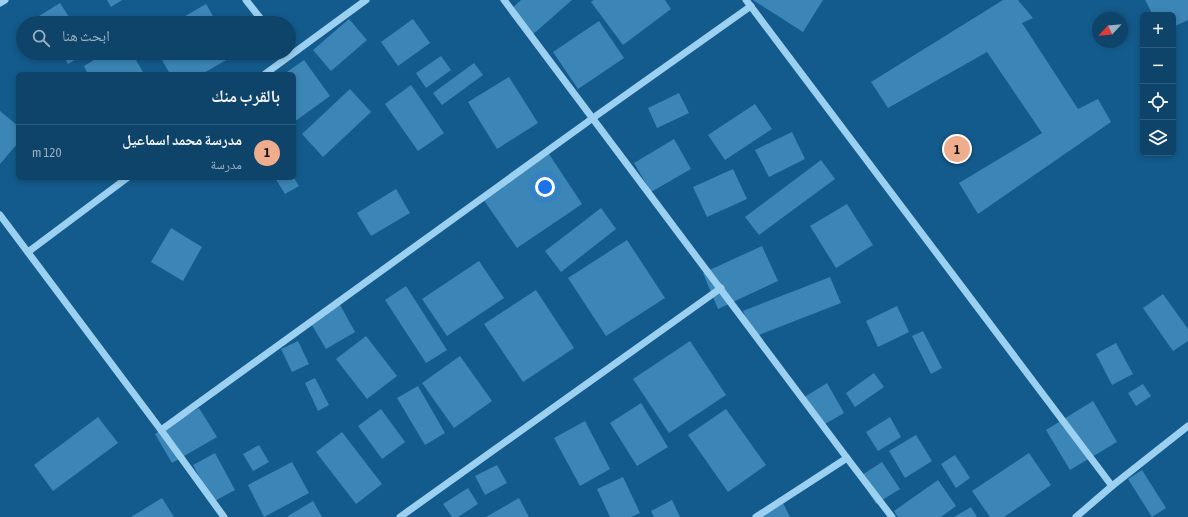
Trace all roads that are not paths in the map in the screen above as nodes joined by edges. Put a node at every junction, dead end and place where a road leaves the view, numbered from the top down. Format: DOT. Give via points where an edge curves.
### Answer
graph roads {
  1 [pos="5,0"];
  2 [pos="246,0"];
  3 [pos="366,0"];
  4 [pos="504,0"];
  5 [pos="746,0"];
  6 [pos="0,4"];
  7 [pos="751,6"];
  8 [pos="259,16"];
  9 [pos="296,49"];
  10 [pos="282,60"];
  11 [pos="267,72"];
  12 [pos="593,118"];
  13 [pos="124,180"];
  14 [pos="0,215"];
  15 [pos="28,252"];
  16 [pos="721,288"];
  17 [pos="1188,426"];
  18 [pos="161,430"];
  19 [pos="846,458"];
  20 [pos="1112,486"];
  21 [pos="224,517"];
  22 [pos="400,517"];
  23 [pos="756,517"];
  24 [pos="892,517"];
  25 [pos="1076,517"];
  1 -- 6 [label="street"];
  2 -- 8 [label="street"];
  3 -- 9 [label="street"];
  4 -- 12 [label="street"];
  5 -- 7 [label="street"];
  7 -- 12 [label="street"];
  7 -- 20 [label="street"];
  10 -- 11 [label="street"];
  12 -- 16 [label="street"];
  12 -- 18 [label="street"];
  13 -- 15 [label="street"];
  14 -- 15 [label="street"];
  15 -- 18 [label="street"];
  16 -- 19 [label="street"];
  16 -- 22 [label="street"];
  17 -- 20 [label="street"];
  18 -- 21 [label="street"];
  19 -- 23 [label="street"];
  19 -- 24 [label="street"];
  20 -- 25 [label="street"];
}
